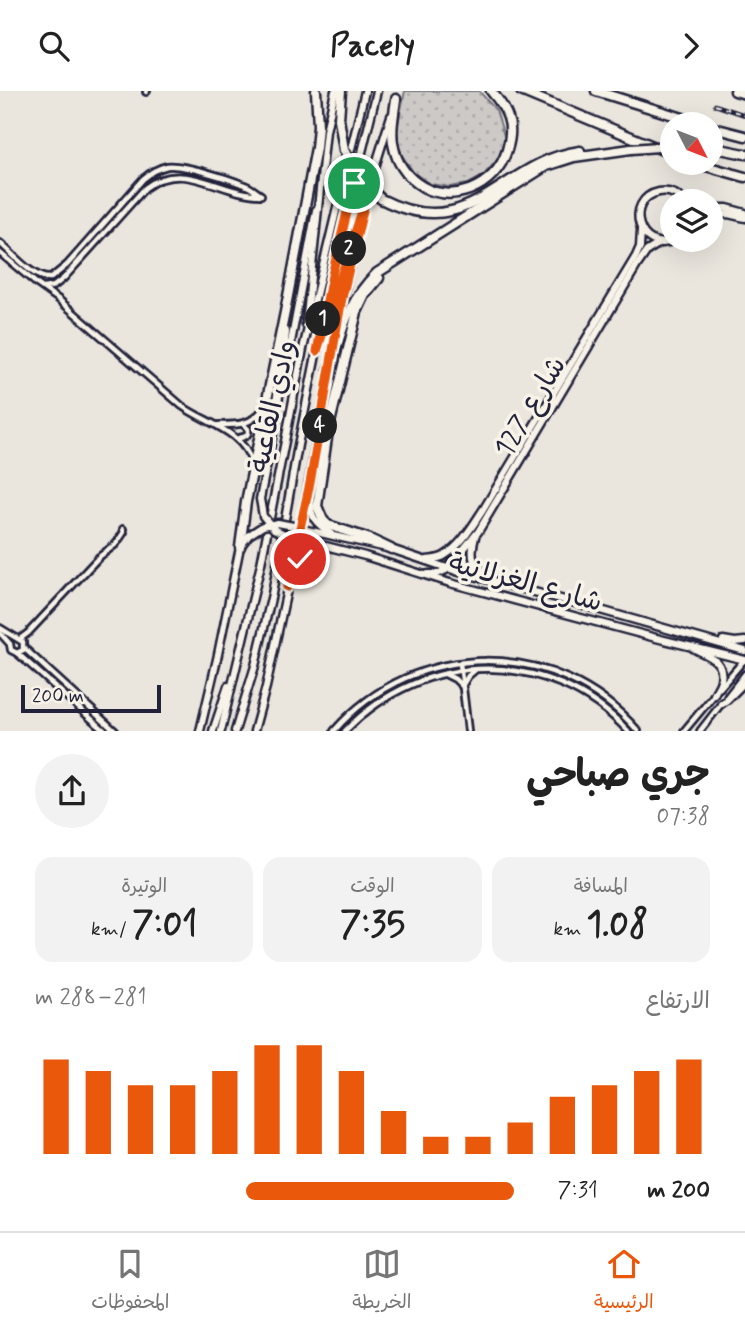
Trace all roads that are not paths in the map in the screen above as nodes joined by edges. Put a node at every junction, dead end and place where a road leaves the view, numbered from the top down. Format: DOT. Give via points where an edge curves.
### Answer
graph roads {
  1 [pos="316,91"];
  2 [pos="335,91"];
  3 [pos="341,91"];
  4 [pos="365,91"];
  5 [pos="376,91"];
  6 [pos="491,91"];
  7 [pos="521,91"];
  8 [pos="596,91"];
  9 [pos="737,91"];
  10 [pos="745,93"];
  11 [pos="397,95"];
  12 [pos="663,112"];
  13 [pos="723,130"];
  14 [pos="745,136"];
  15 [pos="660,147"];
  16 [pos="614,150"];
  17 [pos="660,150"];
  18 [pos="723,150"];
  19 [pos="745,154"];
  20 [pos="723,171"];
  21 [pos="745,177"];
  22 [pos="247,186"];
  23 [pos="660,192"];
  24 [pos="244,193"];
  25 [pos="319,201"];
  26 [pos="365,202"];
  27 [pos="723,208"];
  28 [pos="745,213"];
  29 [pos="723,214"];
  30 [pos="745,218"];
  31 [pos="641,230"];
  32 [pos="0,243"];
  33 [pos="660,243"];
  34 [pos="415,249"];
  35 [pos="0,253"];
  36 [pos="43,278"];
  37 [pos="44,288"];
  38 [pos="285,312"];
  39 [pos="303,349"];
  40 [pos="317,351"];
  41 [pos="329,370"];
  42 [pos="265,407"];
  43 [pos="275,423"];
  44 [pos="243,424"];
  45 [pos="215,425"];
  46 [pos="238,439"];
  47 [pos="253,467"];
  48 [pos="310,483"];
  49 [pos="266,525"];
  50 [pos="297,527"];
  51 [pos="123,530"];
  52 [pos="469,530"];
  53 [pos="332,535"];
  54 [pos="476,535"];
  55 [pos="294,538"];
  56 [pos="240,547"];
  57 [pos="342,549"];
  58 [pos="391,549"];
  59 [pos="425,560"];
  60 [pos="448,568"];
  61 [pos="422,574"];
  62 [pos="494,581"];
  63 [pos="287,587"];
  64 [pos="0,628"];
  65 [pos="0,633"];
  66 [pos="708,639"];
  67 [pos="745,641"];
  68 [pos="21,643"];
  69 [pos="10,644"];
  70 [pos="689,645"];
  71 [pos="745,651"];
  72 [pos="17,653"];
  73 [pos="239,655"];
  74 [pos="745,660"];
  75 [pos="460,663"];
  76 [pos="476,669"];
  77 [pos="461,671"];
  78 [pos="445,674"];
  79 [pos="745,674"];
  80 [pos="745,682"];
  81 [pos="462,686"];
  82 [pos="714,695"];
  83 [pos="721,704"];
  84 [pos="104,730"];
  85 [pos="115,730"];
  86 [pos="200,730"];
  87 [pos="213,730"];
  88 [pos="221,730"];
  89 [pos="238,730"];
  90 [pos="256,730"];
  91 [pos="334,730"];
  92 [pos="345,730"];
  93 [pos="468,730"];
  94 [pos="628,730"];
  95 [pos="638,730"];
  96 [pos="684,730"];
  97 [pos="700,730"];
  1 -- 38 [label="highway" via="316,148"];
  2 -- 25 [label="street"];
  3 -- 16 [label="highway, bridge" via="344,150 359,177 381,199 411,211 460,209 558,155"];
  4 -- 39 [label="street, وادي القاعية"];
  5 -- 40 [label="street, وادي القاعية"];
  6 -- 11 [label="highway" via="509,121 505,159 479,187 441,194 424,188 399,164 392,129"];
  7 -- 17 [label="highway"];
  8 -- 12 [label="highway"];
  9 -- 10 [label="highway"];
  11 -- 26 [label="street"];
  13 -- 14 [label="highway"];
  15 -- 16 [label="highway, bridge"];
  16 -- 34 [label="highway" via="546,166"];
  18 -- 19 [label="highway"];
  20 -- 21 [label="highway"];
  22 -- 24 [label="street"];
  22 -- 24 [label="street" via="261,195"];
  22 -- 36 [label="street" via="179,166 156,170 138,184 61,272"];
  23 -- 31 [label="street, شارع 127" via="643,203 638,221"];
  24 -- 37 [label="street" via="183,176 160,179 145,188 64,278"];
  25 -- 39 [label="street"];
  25 -- 43 [label="street, وادي القاعية"];
  26 -- 40 [label="street"];
  26 -- 41 [label="street, وادي القاعية"];
  27 -- 28 [label="street"];
  29 -- 30 [label="street"];
  31 -- 33 [label="street"];
  31 -- 52 [label="street, شارع 127" via="636,256"];
  32 -- 36 [label="street"];
  33 -- 54 [label="street, شارع 127" via="638,264"];
  34 -- 41 [label="highway" via="377,273 357,295"];
  34 -- 58 [label="highway" via="382,274 357,312 328,431 317,506 328,525"];
  35 -- 37 [label="street"];
  36 -- 37 [label="street"];
  37 -- 45 [label="street" via="183,406"];
  38 -- 42 [label="highway"];
  38 -- 43 [label="highway"];
  39 -- 73 [label="street, وادي القاعية"];
  40 -- 89 [label="street, وادي القاعية" via="272,594"];
  41 -- 48 [label="street, وادي القاعية"];
  42 -- 44 [label="street"];
  42 -- 47 [label="highway"];
  43 -- 49 [label="street, وادي القاعية, bridge" via="260,499"];
  44 -- 45 [label="street"];
  44 -- 46 [label="street" via="248,434"];
  45 -- 46 [label="street"];
  46 -- 47 [label="street"];
  47 -- 56 [label="highway"];
  48 -- 50 [label="street, وادي القاعية"];
  48 -- 53 [label="street" via="313,519"];
  49 -- 50 [label="street, bridge"];
  49 -- 55 [label="street, bridge"];
  49 -- 56 [label="street"];
  50 -- 53 [label="street, شارع الغزلانية"];
  50 -- 55 [label="street, وادي القاعية"];
  51 -- 68 [label="street" via="116,544"];
  52 -- 54 [label="street"];
  52 -- 59 [label="street, شارع 127" via="446,554"];
  53 -- 58 [label="street, شارع الغزلانية"];
  54 -- 60 [label="street, شارع 127"];
  54 -- 62 [label="street" via="473,561"];
  55 -- 57 [label="street, شارع الغزلانية"];
  55 -- 63 [label="street, وادي القاعية"];
  56 -- 86 [label="street"];
  57 -- 61 [label="street, شارع الغزلانية"];
  57 -- 63 [label="street" via="305,552"];
  58 -- 59 [label="street, شارع الغزلانية"];
  59 -- 60 [label="street, شارع الغزلانية"];
  60 -- 61 [label="street"];
  60 -- 62 [label="street, شارع الغزلانية"];
  61 -- 70 [label="street, شارع الغزلانية"];
  62 -- 66 [label="street, شارع الغزلانية"];
  63 -- 90 [label="street, وادي القاعية"];
  64 -- 68 [label="street"];
  65 -- 69 [label="street"];
  66 -- 67 [label="street"];
  66 -- 71 [label="street, شارع الغزلانية"];
  68 -- 69 [label="street" via="14,639"];
  68 -- 72 [label="street"];
  68 -- 85 [label="street"];
  69 -- 72 [label="street"];
  70 -- 74 [label="street, شارع الغزلانية"];
  70 -- 82 [label="street" via="719,664 721,680"];
  72 -- 84 [label="street"];
  73 -- 87 [label="street"];
  73 -- 88 [label="street, وادي القاعية"];
  74 -- 82 [label="street"];
  75 -- 77 [label="street"];
  75 -- 91 [label="street" via="437,666 385,688 362,702"];
  75 -- 95 [label="street" via="515,662 554,672 606,699"];
  76 -- 77 [label="street"];
  76 -- 81 [label="street"];
  76 -- 94 [label="street" via="510,669 567,685"];
  77 -- 78 [label="street"];
  77 -- 81 [label="street"];
  78 -- 81 [label="street"];
  78 -- 92 [label="street" via="387,695"];
  79 -- 83 [label="street"];
  80 -- 83 [label="street"];
  81 -- 93 [label="street"];
  82 -- 96 [label="street"];
  83 -- 97 [label="street"];
}
